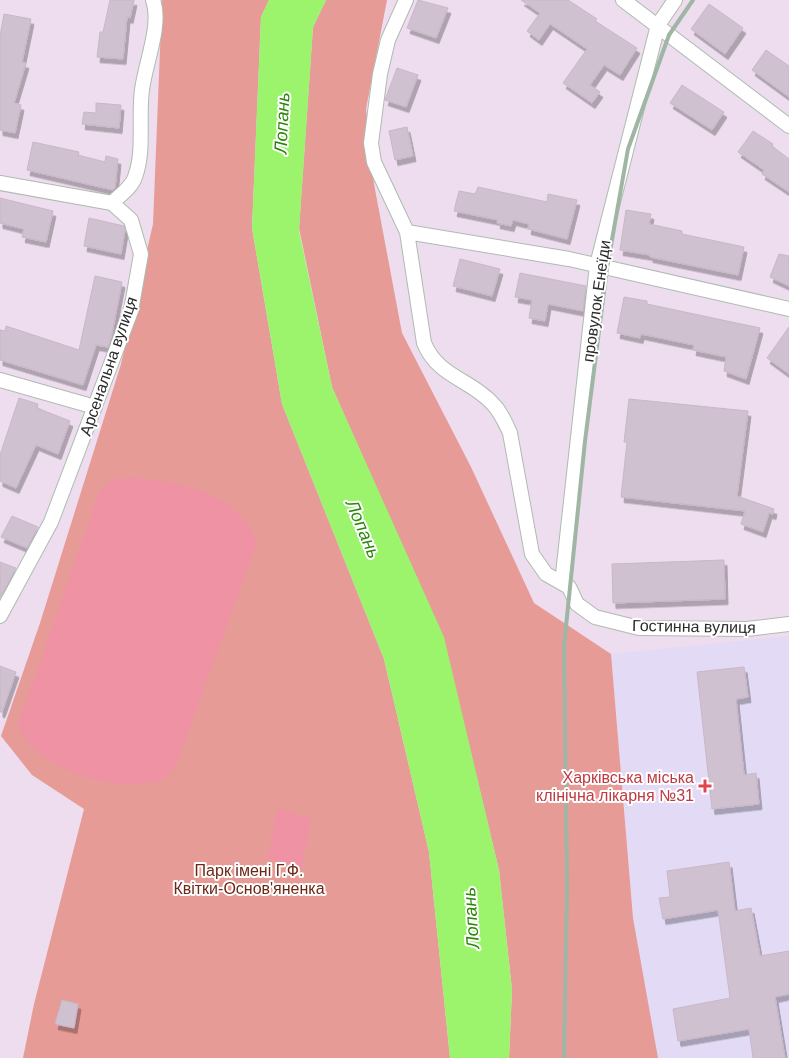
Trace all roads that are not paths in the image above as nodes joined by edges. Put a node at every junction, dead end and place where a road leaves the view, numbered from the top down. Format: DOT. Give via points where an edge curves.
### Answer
graph roads {
  1 [pos="153,0"];
  2 [pos="406,0"];
  3 [pos="622,0"];
  4 [pos="675,0"];
  5 [pos="658,26"];
  6 [pos="789,126"];
  7 [pos="0,183"];
  8 [pos="112,203"];
  9 [pos="407,232"];
  10 [pos="598,266"];
  11 [pos="789,309"];
  12 [pos="0,380"];
  13 [pos="95,407"];
  14 [pos="559,581"];
  15 [pos="0,616"];
  16 [pos="789,624"];
  1 -- 8 [label="street" via="151,48 142,90 139,166 134,181"];
  2 -- 9 [label="street, Гостинна вулиця" via="388,40 371,143 374,162"];
  3 -- 5 [label="street"];
  4 -- 5 [label="street, провулок Енеїди"];
  5 -- 6 [label="street"];
  5 -- 10 [label="street, провулок Енеїди"];
  7 -- 8 [label="street"];
  8 -- 13 [label="street, Арсенальна вулиця" via="131,220 141,254 131,311"];
  9 -- 10 [label="street"];
  9 -- 14 [label="street, Гостинна вулиця" via="424,343 430,357 440,368 491,402 502,415 510,433 532,554 546,574"];
  10 -- 11 [label="street"];
  10 -- 14 [label="street, провулок Енеїди"];
  12 -- 13 [label="street"];
  13 -- 15 [label="street, Арсенальна вулиця" via="51,522"];
  14 -- 16 [label="street, Гостинна вулиця" via="569,587 577,604 596,617 639,628 747,629"];
}
